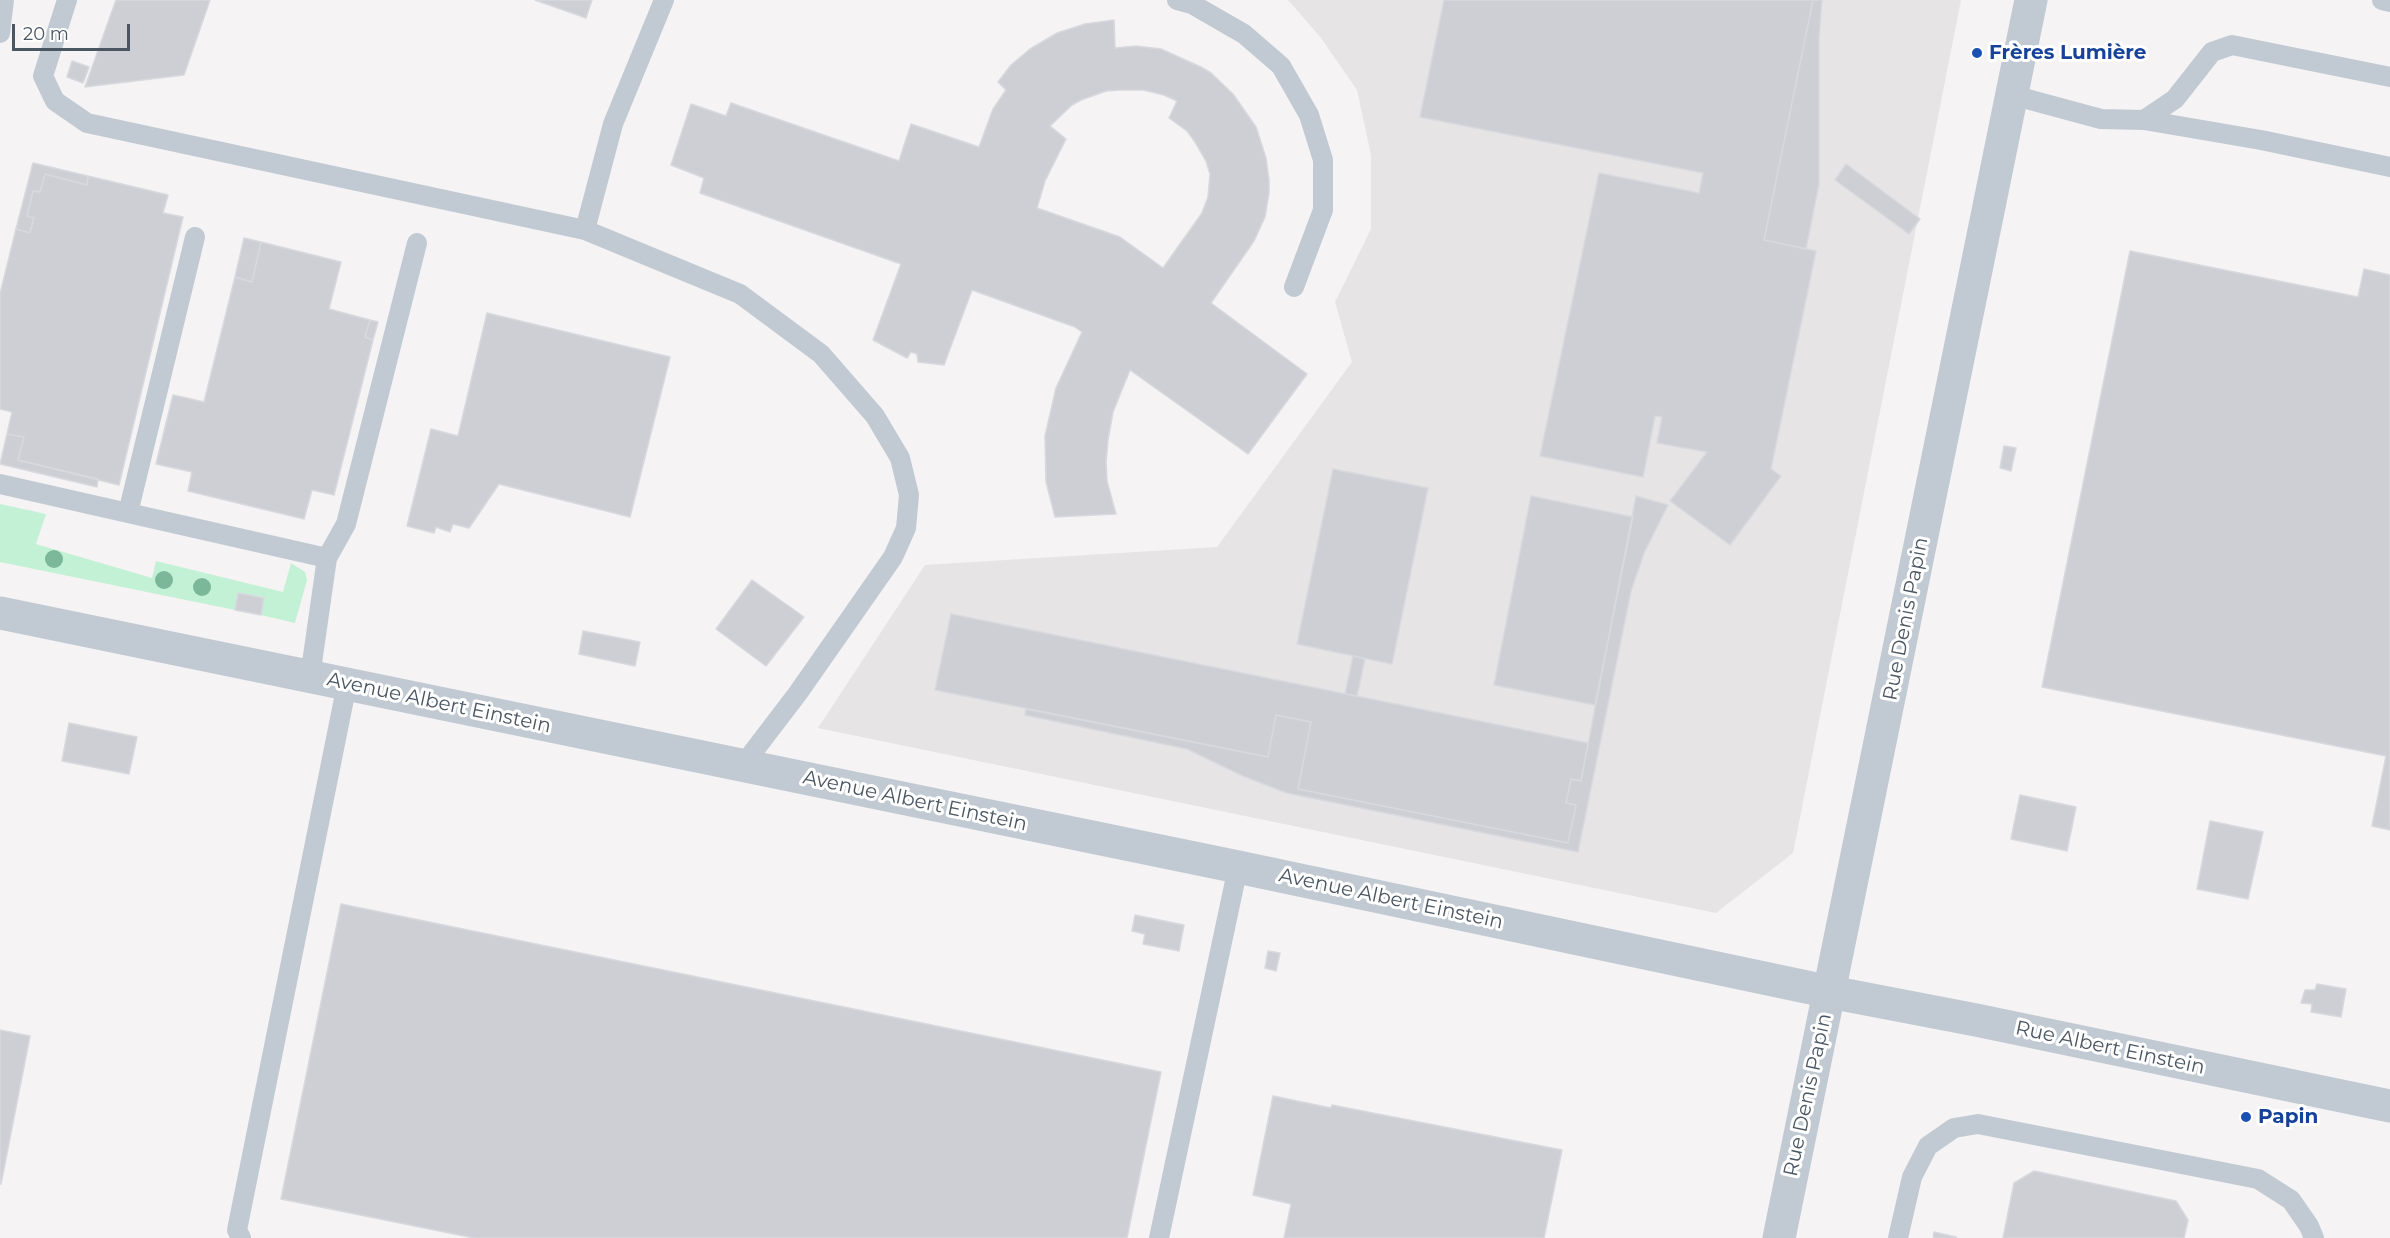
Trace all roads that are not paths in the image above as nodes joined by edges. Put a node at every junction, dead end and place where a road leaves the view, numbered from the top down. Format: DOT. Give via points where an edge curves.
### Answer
graph roads {
  1 [pos="3,0"];
  2 [pos="68,0"];
  3 [pos="664,0"];
  4 [pos="1177,0"];
  5 [pos="2031,0"];
  6 [pos="2382,0"];
  7 [pos="2390,2"];
  8 [pos="0,33"];
  9 [pos="2390,77"];
  10 [pos="2012,95"];
  11 [pos="2144,120"];
  12 [pos="2390,167"];
  13 [pos="585,230"];
  14 [pos="195,237"];
  15 [pos="417,243"];
  16 [pos="1294,287"];
  17 [pos="0,484"];
  18 [pos="128,513"];
  19 [pos="327,558"];
  20 [pos="0,613"];
  21 [pos="310,677"];
  22 [pos="347,684"];
  23 [pos="743,765"];
  24 [pos="1238,867"];
  25 [pos="1830,992"];
  26 [pos="2390,1106"];
  27 [pos="241,1238"];
  28 [pos="1159,1238"];
  29 [pos="1779,1238"];
  30 [pos="1898,1238"];
  31 [pos="2314,1238"];
  1 -- 8 [label="lane"];
  2 -- 13 [label="lane" via="43,76 55,101 87,123"];
  3 -- 13 [label="lane" via="613,124"];
  4 -- 16 [label="lane" via="1192,4 1244,34 1281,66 1309,115 1323,160 1323,210"];
  5 -- 10 [label="street, Rue Denis Papin"];
  6 -- 7 [label="lane"];
  9 -- 11 [label="lane" via="2232,45 2212,52 2175,99"];
  10 -- 11 [label="lane" via="2101,119"];
  10 -- 25 [label="street, Rue Denis Papin"];
  11 -- 12 [label="lane"];
  13 -- 23 [label="lane" via="740,294 821,354 875,416 900,458 909,495 906,528 893,558"];
  14 -- 18 [label="lane"];
  15 -- 19 [label="lane" via="346,524"];
  17 -- 18 [label="lane"];
  18 -- 19 [label="lane"];
  19 -- 21 [label="lane"];
  20 -- 21 [label="street, Avenue Albert Einstein"];
  21 -- 22 [label="street, Avenue Albert Einstein"];
  22 -- 23 [label="street, Avenue Albert Einstein"];
  22 -- 27 [label="lane" via="237,1230"];
  23 -- 24 [label="street, Avenue Albert Einstein"];
  24 -- 25 [label="street, Avenue Albert Einstein"];
  24 -- 28 [label="lane"];
  25 -- 26 [label="street, Rue Albert Einstein"];
  25 -- 29 [label="street, Rue Denis Papin"];
  30 -- 31 [label="lane" via="1911,1177 1928,1146 1954,1128 1978,1124 2258,1179 2291,1200"];
}
